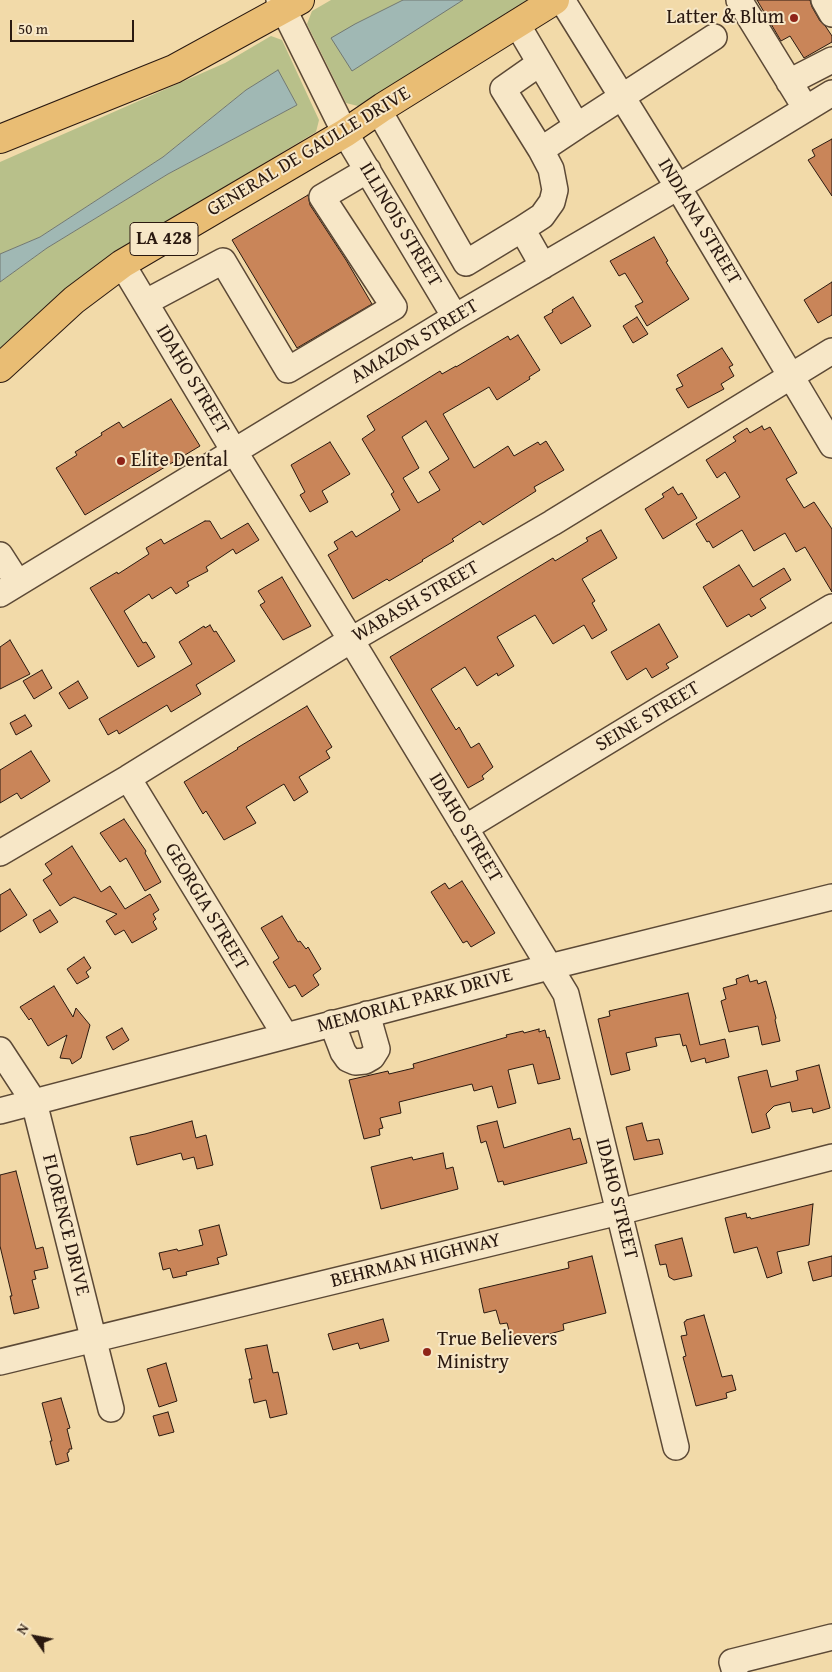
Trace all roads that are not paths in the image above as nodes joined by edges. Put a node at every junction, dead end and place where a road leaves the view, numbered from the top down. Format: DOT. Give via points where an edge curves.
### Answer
graph roads {
  1 [pos="555,0"];
  2 [pos="562,0"];
  3 [pos="739,0"];
  4 [pos="824,0"];
  5 [pos="288,3"];
  6 [pos="832,14"];
  7 [pos="517,24"];
  8 [pos="714,37"];
  9 [pos="832,60"];
  10 [pos="540,63"];
  11 [pos="789,82"];
  12 [pos="832,93"];
  13 [pos="622,98"];
  14 [pos="806,109"];
  15 [pos="379,110"];
  16 [pos="577,126"];
  17 [pos="345,133"];
  18 [pos="0,139"];
  19 [pos="541,150"];
  20 [pos="368,170"];
  21 [pos="678,186"];
  22 [pos="522,229"];
  23 [pos="122,264"];
  24 [pos="542,266"];
  25 [pos="146,302"];
  26 [pos="455,317"];
  27 [pos="832,351"];
  28 [pos="0,368"];
  29 [pos="791,376"];
  30 [pos="832,446"];
  31 [pos="234,451"];
  32 [pos="0,555"];
  33 [pos="9,589"];
  34 [pos="832,607"];
  35 [pos="351,640"];
  36 [pos="128,778"];
  37 [pos="465,828"];
  38 [pos="0,853"];
  39 [pos="832,897"];
  40 [pos="549,967"];
  41 [pos="367,1014"];
  42 [pos="332,1023"];
  43 [pos="285,1035"];
  44 [pos="0,1050"];
  45 [pos="34,1102"];
  46 [pos="0,1111"];
  47 [pos="832,1157"];
  48 [pos="619,1212"];
  49 [pos="94,1339"];
  50 [pos="0,1362"];
  51 [pos="111,1409"];
  52 [pos="676,1447"];
  53 [pos="832,1637"];
  54 [pos="733,1667"];
  1 -- 7 [label="main road, GENERAL DE GAULLE DRIVE / LA 428"];
  2 -- 13 [label="street, INDIANA STREET"];
  3 -- 11 [label="street"];
  4 -- 6 [label="street"];
  5 -- 17 [label="street, ILLINOIS STREET"];
  5 -- 18 [label="main road" via="174,69"];
  7 -- 10 [label="street"];
  7 -- 15 [label="main road, GENERAL DE GAULLE DRIVE / LA 428"];
  8 -- 13 [label="street"];
  9 -- 11 [label="street"];
  10 -- 16 [label="street"];
  10 -- 19 [label="street" via="503,89"];
  11 -- 14 [label="street"];
  12 -- 14 [label="street, AMAZON STREET"];
  13 -- 16 [label="street"];
  13 -- 21 [label="street, INDIANA STREET"];
  14 -- 21 [label="street, AMAZON STREET"];
  15 -- 17 [label="main road, GENERAL DE GAULLE DRIVE / LA 428"];
  15 -- 22 [label="street" via="466,263"];
  16 -- 19 [label="street"];
  17 -- 20 [label="street, ILLINOIS STREET"];
  17 -- 23 [label="main road, GENERAL DE GAULLE DRIVE / LA 428"];
  19 -- 22 [label="street" via="551,169 555,190 552,202 542,216"];
  20 -- 25 [label="street" via="322,197 394,307 386,312 288,370 224,261"];
  20 -- 26 [label="street, ILLINOIS STREET"];
  21 -- 24 [label="street, AMAZON STREET"];
  21 -- 29 [label="street, INDIANA STREET"];
  22 -- 24 [label="street"];
  23 -- 25 [label="street, IDAHO STREET"];
  23 -- 28 [label="main road, GENERAL DE GAULLE DRIVE / LA 428" via="74,300"];
  24 -- 26 [label="street, AMAZON STREET"];
  25 -- 31 [label="street, IDAHO STREET"];
  26 -- 31 [label="street, AMAZON STREET"];
  27 -- 29 [label="street, WABASH STREET"];
  29 -- 30 [label="street, INDIANA STREET"];
  29 -- 35 [label="street, WABASH STREET" via="552,523"];
  31 -- 33 [label="street, AMAZON STREET"];
  31 -- 35 [label="street, IDAHO STREET"];
  32 -- 33 [label="street"];
  34 -- 37 [label="street, SEINE STREET"];
  35 -- 36 [label="street, WABASH STREET"];
  35 -- 37 [label="street, IDAHO STREET"];
  36 -- 38 [label="street, WABASH STREET"];
  36 -- 43 [label="street, GEORGIA STREET"];
  37 -- 40 [label="street, IDAHO STREET"];
  39 -- 40 [label="street, MEMORIAL PARK DRIVE"];
  40 -- 41 [label="street, MEMORIAL PARK DRIVE"];
  40 -- 48 [label="street, IDAHO STREET" via="566,994"];
  41 -- 42 [label="street, MEMORIAL PARK DRIVE"];
  41 -- 42 [label="street" via="377,1049 365,1061 348,1059"];
  42 -- 43 [label="street, MEMORIAL PARK DRIVE"];
  43 -- 45 [label="street, MEMORIAL PARK DRIVE"];
  44 -- 45 [label="street, FLORENCE DRIVE"];
  45 -- 46 [label="street, MEMORIAL PARK DRIVE"];
  45 -- 49 [label="street, FLORENCE DRIVE"];
  47 -- 48 [label="street, BEHRMAN HIGHWAY"];
  48 -- 49 [label="street, BEHRMAN HIGHWAY"];
  48 -- 52 [label="street, IDAHO STREET"];
  49 -- 50 [label="street, BEHRMAN HIGHWAY"];
  49 -- 51 [label="street, FLORENCE DRIVE"];
  53 -- 54 [label="street"];
}
